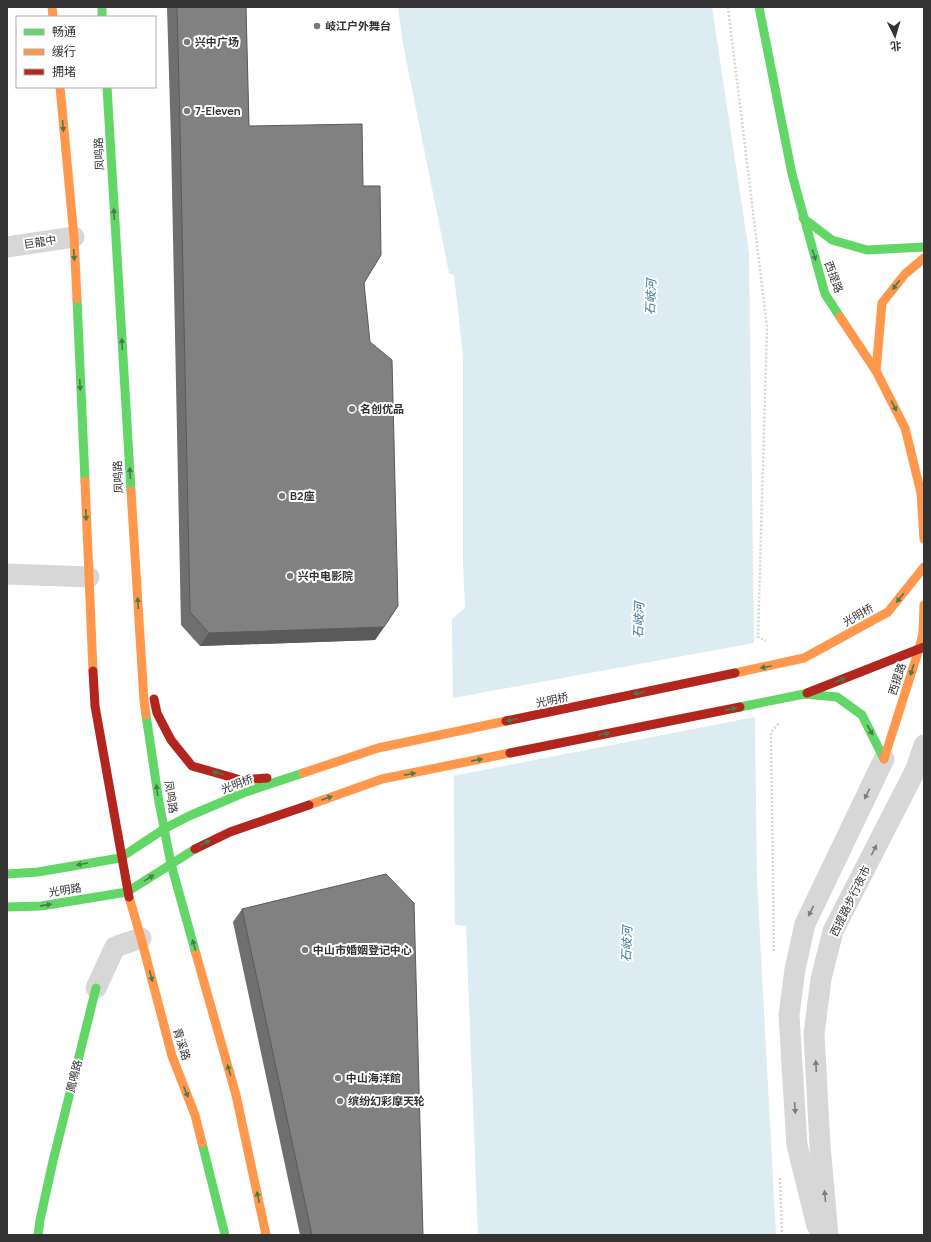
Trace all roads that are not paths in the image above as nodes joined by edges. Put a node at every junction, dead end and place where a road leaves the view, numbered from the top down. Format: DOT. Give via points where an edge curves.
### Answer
graph roads {
  1 [pos="759,7"];
  2 [pos="60,88"];
  3 [pos="107,88"];
  4 [pos="803,218"];
  5 [pos="74,237"];
  6 [pos="7,247"];
  7 [pos="924,247"];
  8 [pos="924,258"];
  9 [pos="876,371"];
  10 [pos="924,539"];
  11 [pos="924,567"];
  12 [pos="7,574"];
  13 [pos="89,577"];
  14 [pos="924,605"];
  15 [pos="141,642"];
  16 [pos="922,648"];
  17 [pos="804,694"];
  18 [pos="924,745"];
  19 [pos="884,759"];
  20 [pos="298,775"];
  21 [pos="164,829"];
  22 [pos="120,858"];
  23 [pos="172,864"];
  24 [pos="7,874"];
  25 [pos="127,892"];
  26 [pos="7,907"];
  27 [pos="141,938"];
  28 [pos="96,988"];
  29 [pos="38,1235"];
  30 [pos="225,1235"];
  31 [pos="266,1235"];
  32 [pos="819,1235"];
  33 [pos="828,1235"];
  1 -- 4 [label="street, 西提路" via="790,167"];
  2 -- 5 [label="street, one-way"];
  15 -- 3 [label="street, 凤鸣路, one-way"];
  4 -- 7 [label="street" via="832,240 867,250"];
  4 -- 9 [label="street, 西提路, one-way" via="825,294"];
  5 -- 6 [label="street, 巨龍中"];
  5 -- 13 [label="street, one-way"];
  8 -- 9 [label="street, one-way" via="905,274 882,303"];
  9 -- 10 [label="street, 西提路, one-way" via="905,428 921,493"];
  11 -- 20 [label="street, 光明桥, one-way" via="888,612 804,658 378,748"];
  12 -- 13 [label="street"];
  13 -- 22 [label="street" via="95,706"];
  14 -- 16 [label="street, 西提路"];
  20 -- 15 [label="street, one-way" via="241,780 192,766 170,740 157,713"];
  21 -- 15 [label="street, 凤鸣路, one-way" via="144,701"];
  17 -- 16 [label="street, one-way"];
  16 -- 19 [label="street, 西提路, one-way"];
  17 -- 19 [label="street, one-way" via="837,697 862,715"];
  23 -- 17 [label="street, one-way" via="198,847 230,832 382,779"];
  33 -- 18 [label="street, 西提路步行夜市, one-way" via="814,1034 821,979 833,931 916,769"];
  19 -- 32 [label="street, one-way" via="805,924 795,969 789,1015 797,1144"];
  20 -- 21 [label="street, 光明桥" via="243,793"];
  21 -- 22 [label="street, 光明桥"];
  21 -- 23 [label="street, 凤鸣路"];
  22 -- 24 [label="street, 光明路, one-way" via="38,872"];
  22 -- 25 [label="street, 青溪路"];
  25 -- 23 [label="street, one-way"];
  31 -- 23 [label="street, one-way" via="236,1095"];
  26 -- 25 [label="street, 光明路, one-way" via="41,906"];
  25 -- 27 [label="street, 青溪路"];
  27 -- 28 [label="street, 鳳鳴路" via="114,947"];
  27 -- 30 [label="street, 青溪路, one-way" via="172,1056 195,1115"];
  28 -- 29 [label="street, 鳳鳴路" via="53,1161"];
}
